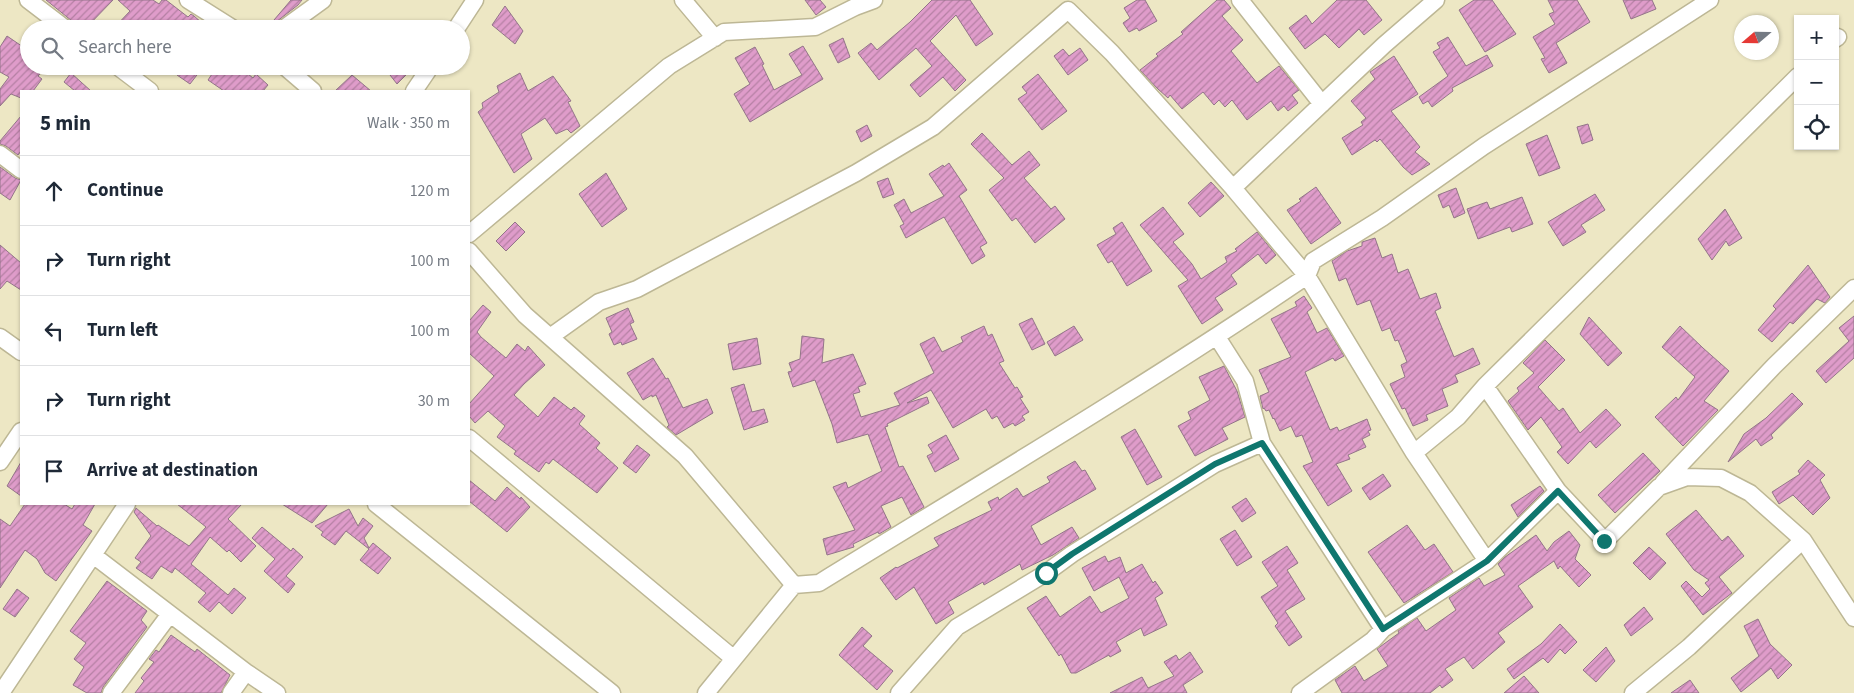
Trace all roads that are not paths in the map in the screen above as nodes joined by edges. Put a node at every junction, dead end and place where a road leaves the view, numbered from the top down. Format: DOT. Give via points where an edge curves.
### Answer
graph roads {
  1 [pos="28,0"];
  2 [pos="188,0"];
  3 [pos="323,0"];
  4 [pos="475,0"];
  5 [pos="683,0"];
  6 [pos="874,0"];
  7 [pos="1240,0"];
  8 [pos="1436,0"];
  9 [pos="1710,0"];
  10 [pos="54,20"];
  11 [pos="220,20"];
  12 [pos="295,20"];
  13 [pos="462,20"];
  14 [pos="715,38"];
  15 [pos="129,75"];
  16 [pos="294,75"];
  17 [pos="425,75"];
  18 [pos="1794,80"];
  19 [pos="149,90"];
  20 [pos="312,90"];
  21 [pos="415,90"];
  22 [pos="1322,104"];
  23 [pos="0,154"];
  24 [pos="20,169"];
  25 [pos="1232,188"];
  26 [pos="470,233"];
  27 [pos="470,252"];
  28 [pos="1307,276"];
  29 [pos="1854,288"];
  30 [pos="0,336"];
  31 [pos="550,337"];
  32 [pos="1217,337"];
  33 [pos="20,351"];
  34 [pos="1485,386"];
  35 [pos="20,432"];
  36 [pos="470,439"];
  37 [pos="1262,443"];
  38 [pos="1414,453"];
  39 [pos="0,462"];
  40 [pos="1659,487"];
  41 [pos="1558,491"];
  42 [pos="126,505"];
  43 [pos="377,505"];
  44 [pos="1803,540"];
  45 [pos="93,555"];
  46 [pos="1487,561"];
  47 [pos="794,585"];
  48 [pos="170,614"];
  49 [pos="1854,618"];
  50 [pos="1383,629"];
  51 [pos="733,658"];
  52 [pos="246,672"];
  53 [pos="0,693"];
  54 [pos="111,693"];
  55 [pos="231,693"];
  56 [pos="278,693"];
  57 [pos="612,693"];
  58 [pos="706,693"];
  59 [pos="899,693"];
  60 [pos="1300,693"];
  61 [pos="1633,693"];
  1 -- 10 [label="street"];
  2 -- 11 [label="street"];
  3 -- 12 [label="street"];
  4 -- 13 [label="street"];
  5 -- 14 [label="street"];
  6 -- 14 [label="street" via="816,27 724,32"];
  7 -- 22 [label="street"];
  8 -- 22 [label="street"];
  9 -- 28 [label="street" via="1313,261"];
  14 -- 26 [label="street" via="669,66"];
  15 -- 19 [label="street"];
  16 -- 20 [label="street"];
  17 -- 21 [label="street"];
  18 -- 34 [label="street"];
  22 -- 25 [label="street"];
  23 -- 24 [label="street"];
  25 -- 28 [label="street"];
  25 -- 31 [label="street" via="1112,53 1068,10 933,127 856,173 637,289 599,302"];
  27 -- 31 [label="street"];
  28 -- 32 [label="street"];
  28 -- 38 [label="street"];
  29 -- 40 [label="street" via="1774,366"];
  30 -- 33 [label="street"];
  31 -- 47 [label="street" via="685,456"];
  32 -- 37 [label="street" via="1245,381"];
  32 -- 47 [label="street" via="819,582"];
  34 -- 38 [label="street" via="1458,417"];
  34 -- 41 [label="street"];
  35 -- 39 [label="street"];
  36 -- 51 [label="street"];
  37 -- 50 [label="street"];
  37 -- 59 [label="street" via="1215,464 957,627"];
  38 -- 46 [label="street"];
  40 -- 41 [label="street" via="1604,541"];
  40 -- 44 [label="street" via="1686,477 1721,478 1750,493"];
  41 -- 46 [label="street"];
  42 -- 45 [label="street"];
  43 -- 57 [label="street"];
  44 -- 49 [label="street"];
  44 -- 61 [label="street" via="1689,647"];
  45 -- 48 [label="street"];
  45 -- 53 [label="street"];
  46 -- 50 [label="street"];
  47 -- 51 [label="street"];
  48 -- 52 [label="street"];
  48 -- 54 [label="street"];
  50 -- 60 [label="street" via="1373,640"];
  51 -- 58 [label="street"];
  52 -- 55 [label="street"];
  52 -- 56 [label="street"];
}
